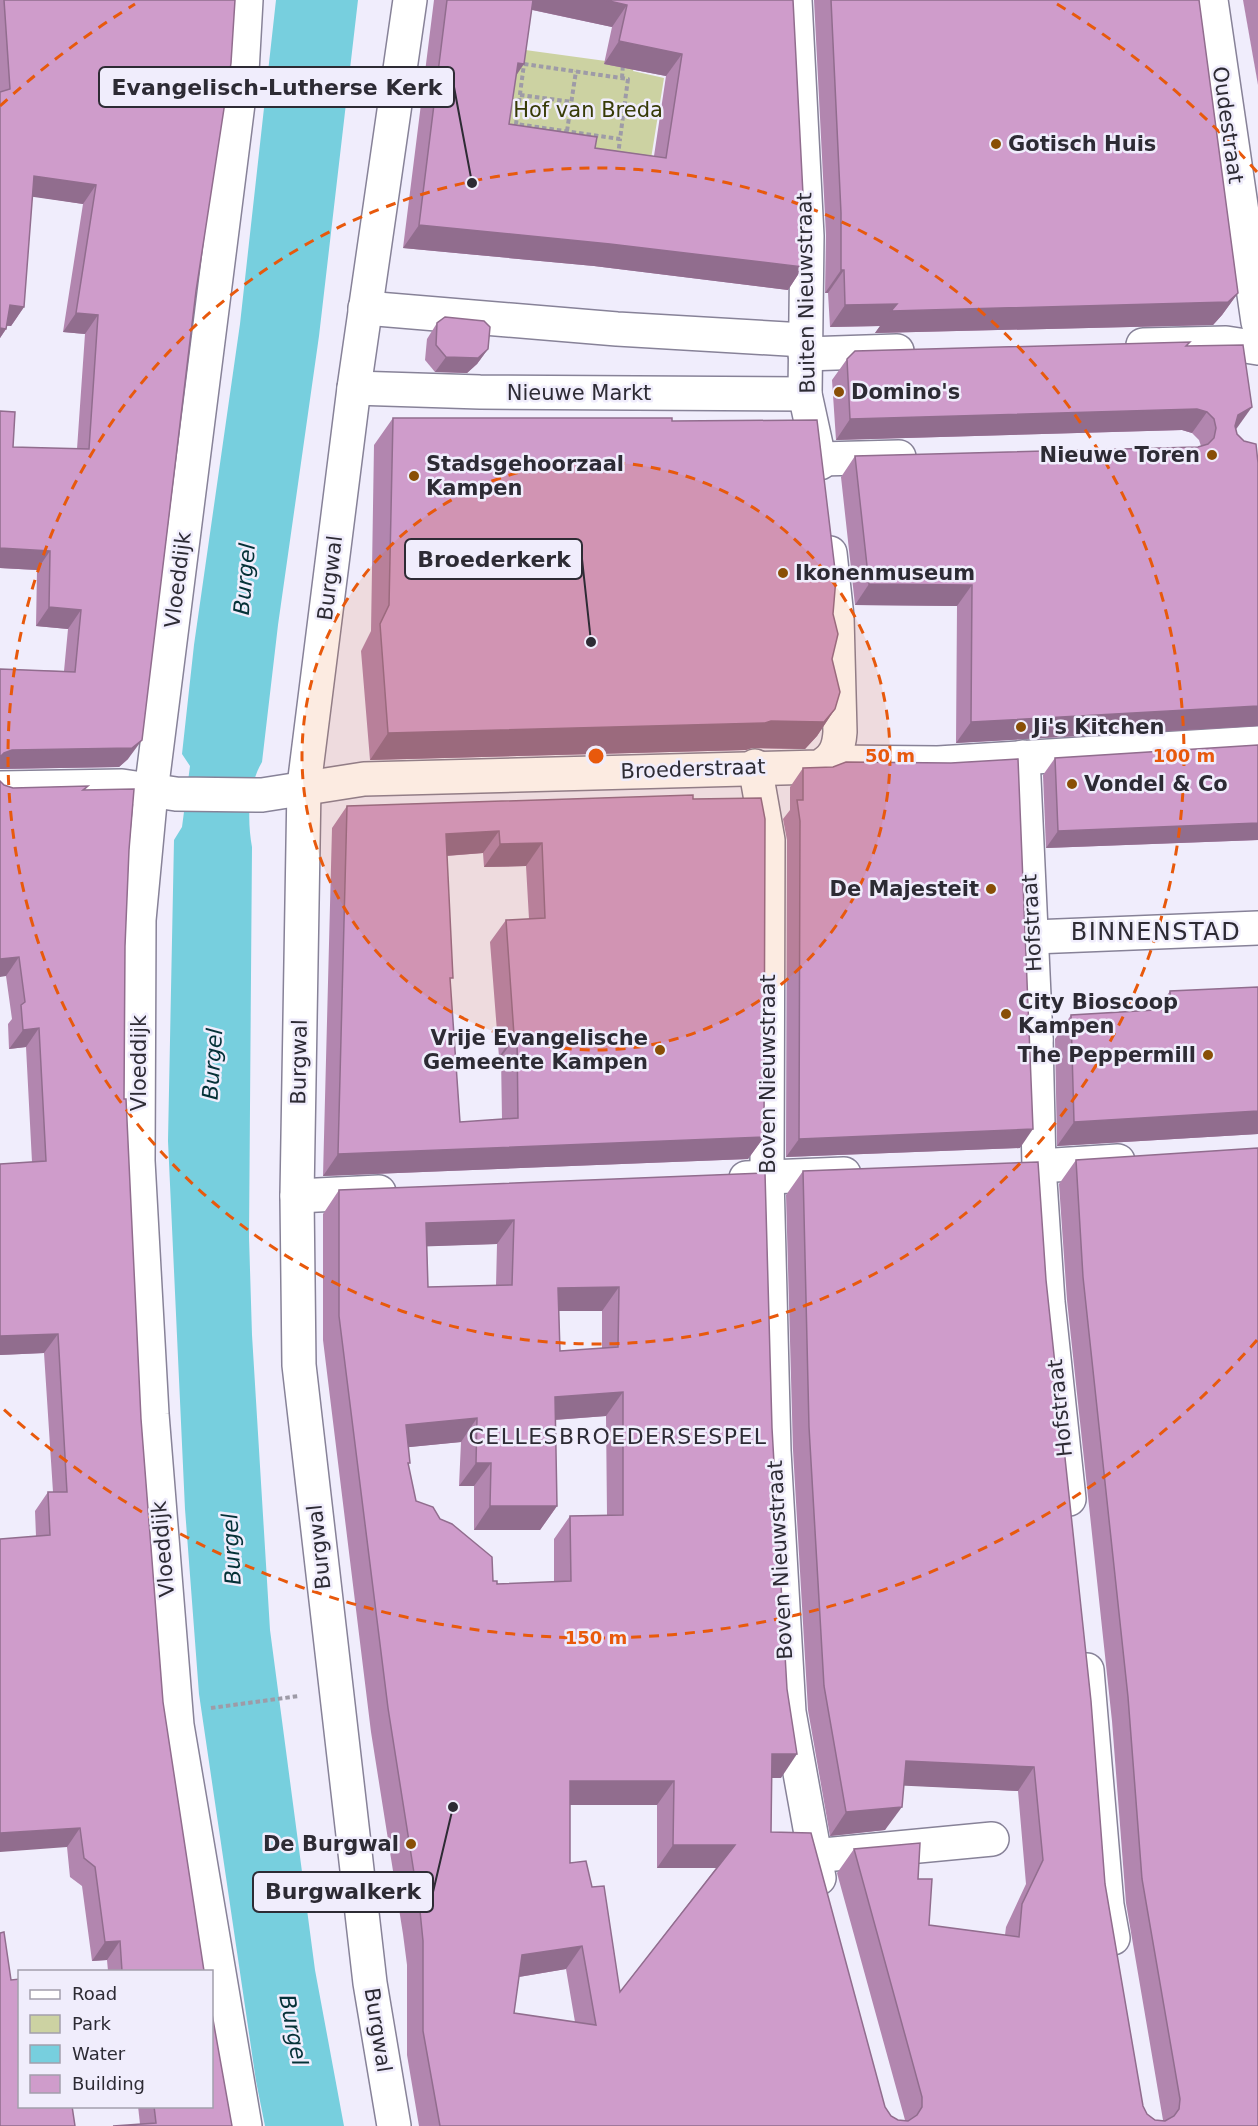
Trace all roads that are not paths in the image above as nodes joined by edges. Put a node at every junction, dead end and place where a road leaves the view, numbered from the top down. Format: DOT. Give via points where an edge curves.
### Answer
graph roads {
  1 [pos="246,0"];
  2 [pos="410,0"];
  3 [pos="795,0"];
  4 [pos="1210,0"];
  5 [pos="365,308"];
  6 [pos="1258,322"];
  7 [pos="1109,346"];
  8 [pos="805,347"];
  9 [pos="1258,348"];
  10 [pos="922,351"];
  11 [pos="354,388"];
  12 [pos="805,394"];
  13 [pos="925,456"];
  14 [pos="820,459"];
  15 [pos="823,493"];
  16 [pos="827,527"];
  17 [pos="1258,743"];
  18 [pos="1023,758"];
  19 [pos="830,762"];
  20 [pos="755,766"];
  21 [pos="304,786"];
  22 [pos="0,788"];
  23 [pos="164,793"];
  24 [pos="1258,928"];
  25 [pos="1033,937"];
  26 [pos="1143,1159"];
  27 [pos="1039,1166"];
  28 [pos="1005,1168"];
  29 [pos="869,1173"];
  30 [pos="767,1177"];
  31 [pos="720,1178"];
  32 [pos="405,1191"];
  33 [pos="297,1196"];
  34 [pos="1072,1524"];
  35 [pos="1084,1641"];
  36 [pos="992,1839"];
  37 [pos="813,1856"];
  38 [pos="829,1912"];
  39 [pos="1117,1963"];
  40 [pos="245,2126"];
  41 [pos="394,2126"];
  1 -- 23 [label="street, Vloeddijk" via="242,72"];
  2 -- 5 [label="street, Burgwal"];
  3 -- 8 [label="street, Buiten Nieuwstraat" via="807,236"];
  4 -- 6 [label="street, Oudestraat"];
  5 -- 8 [label="street"];
  5 -- 11 [label="street, Burgwal"];
  7 -- 9 [label="street" via="1226,343"];
  8 -- 10 [label="street"];
  8 -- 12 [label="street, Buiten Nieuwstraat"];
  11 -- 12 [label="street, Nieuwe Markt"];
  11 -- 21 [label="street, Burgwal"];
  12 -- 14 [label="street, Buiten Nieuwstraat"];
  13 -- 14 [label="street"];
  14 -- 15 [label="street, Buiten Nieuwstraat"];
  16 -- 19 [label="street" via="843,617 840,747"];
  17 -- 18 [label="street, Broederstraat"];
  18 -- 19 [label="street, Broederstraat" via="938,755"];
  18 -- 25 [label="street, Hofstraat"];
  19 -- 20 [label="street, Broederstraat" via="819,766"];
  20 -- 21 [label="street, Broederstraat" via="364,778"];
  20 -- 30 [label="street, Boven Nieuwstraat" via="768,840"];
  21 -- 23 [label="street, Broederstraat" via="262,795"];
  21 -- 33 [label="street, Burgwal"];
  22 -- 23 [label="street, Broederstraat" via="122,786"];
  23 -- 40 [label="street, Vloeddijk" via="139,921 138,1161 152,1414 177,1725"];
  24 -- 25 [label="street"];
  25 -- 27 [label="street, Hofstraat"];
  26 -- 27 [label="street"];
  27 -- 28 [label="street"];
  27 -- 34 [label="street, Hofstraat" via="1048,1302"];
  29 -- 30 [label="street"];
  30 -- 31 [label="street"];
  30 -- 37 [label="street, Boven Nieuwstraat" via="774,1451 789,1712"];
  32 -- 33 [label="street"];
  33 -- 41 [label="street, Burgwal" via="299,1365 370,1983"];
  35 -- 39 [label="street" via="1107,1905"];
  36 -- 37 [label="street"];
  37 -- 38 [label="street, Boven Nieuwstraat"];
}
